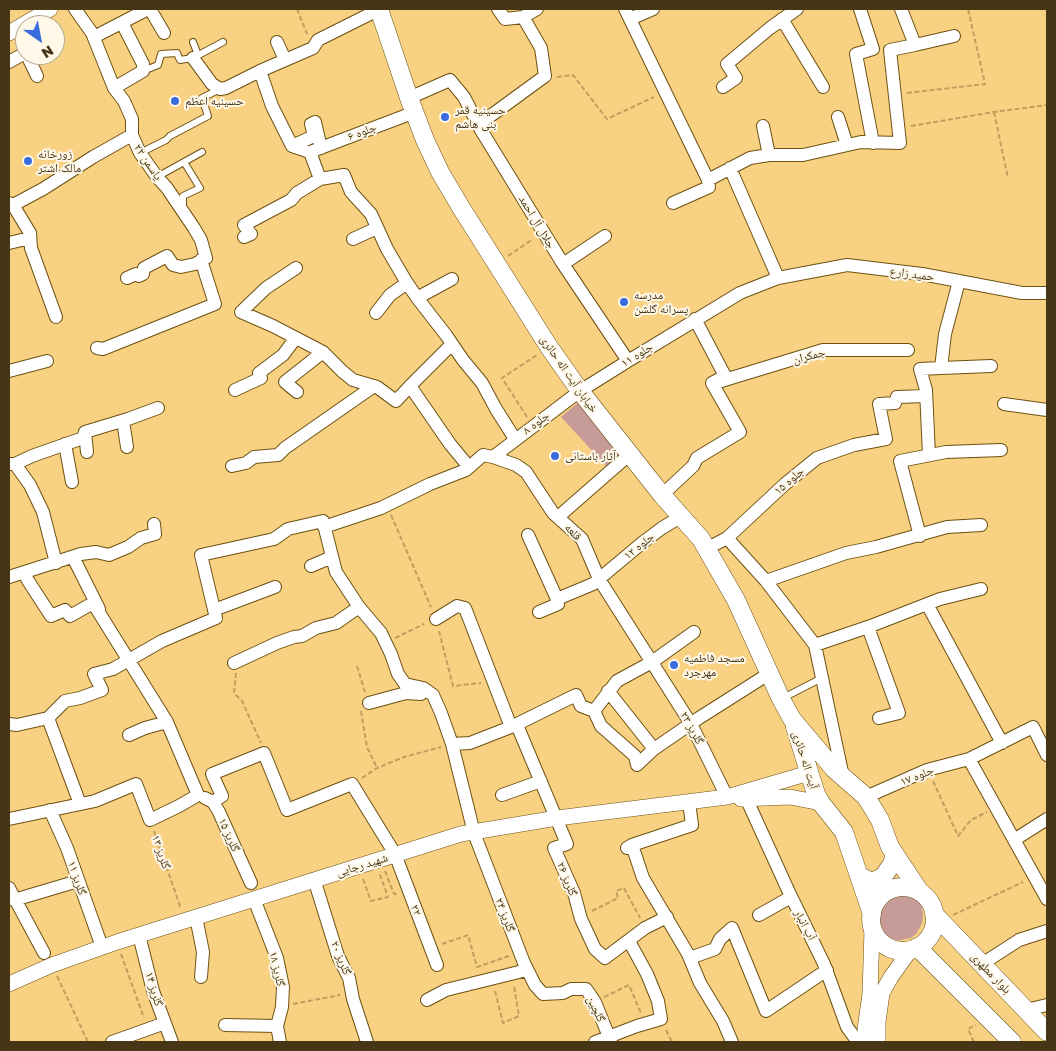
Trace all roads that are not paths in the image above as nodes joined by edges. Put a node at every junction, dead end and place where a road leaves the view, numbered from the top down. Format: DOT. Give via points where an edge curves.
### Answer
graph roads {
  1 [pos="36,9"];
  2 [pos="50,9"];
  3 [pos="75,9"];
  4 [pos="149,9"];
  5 [pos="380,9"];
  6 [pos="498,9"];
  7 [pos="537,9"];
  8 [pos="653,9"];
  9 [pos="797,9"];
  10 [pos="860,9"];
  11 [pos="901,9"];
  12 [pos="627,14"];
  13 [pos="523,17"];
  14 [pos="782,20"];
  15 [pos="122,23"];
  16 [pos="9,24"];
  17 [pos="9,33"];
  18 [pos="164,34"];
  19 [pos="954,36"];
  20 [pos="94,37"];
  21 [pos="193,42"];
  22 [pos="223,42"];
  23 [pos="277,42"];
  24 [pos="915,45"];
  25 [pos="196,56"];
  26 [pos="285,60"];
  27 [pos="32,65"];
  28 [pos="143,71"];
  29 [pos="260,71"];
  30 [pos="38,76"];
  31 [pos="450,80"];
  32 [pos="723,87"];
  33 [pos="823,87"];
  34 [pos="114,88"];
  35 [pos="220,89"];
  36 [pos="412,105"];
  37 [pos="838,116"];
  38 [pos="478,125"];
  39 [pos="764,126"];
  40 [pos="132,135"];
  41 [pos="873,143"];
  42 [pos="292,146"];
  43 [pos="847,146"];
  44 [pos="316,150"];
  45 [pos="202,152"];
  46 [pos="140,153"];
  47 [pos="769,155"];
  48 [pos="184,162"];
  49 [pos="730,168"];
  50 [pos="157,177"];
  51 [pos="320,179"];
  52 [pos="708,180"];
  53 [pos="673,203"];
  54 [pos="11,204"];
  55 [pos="183,212"];
  56 [pos="378,228"];
  57 [pos="605,236"];
  58 [pos="244,237"];
  59 [pos="30,238"];
  60 [pos="353,239"];
  61 [pos="9,242"];
  62 [pos="204,259"];
  63 [pos="563,264"];
  64 [pos="296,268"];
  65 [pos="127,278"];
  66 [pos="778,278"];
  67 [pos="452,279"];
  68 [pos="959,281"];
  69 [pos="407,282"];
  70 [pos="1047,293"];
  71 [pos="417,298"];
  72 [pos="376,313"];
  73 [pos="56,317"];
  74 [pos="695,319"];
  75 [pos="296,339"];
  76 [pos="452,344"];
  77 [pos="97,348"];
  78 [pos="908,350"];
  79 [pos="322,352"];
  80 [pos="47,361"];
  81 [pos="628,361"];
  82 [pos="991,366"];
  83 [pos="941,368"];
  84 [pos="9,371"];
  85 [pos="712,383"];
  86 [pos="374,386"];
  87 [pos="410,386"];
  88 [pos="234,390"];
  89 [pos="580,391"];
  90 [pos="297,392"];
  91 [pos="926,396"];
  92 [pos="1004,404"];
  93 [pos="158,408"];
  94 [pos="1047,410"];
  95 [pos="122,421"];
  96 [pos="85,432"];
  97 [pos="515,439"];
  98 [pos="64,444"];
  99 [pos="127,447"];
  100 [pos="1001,450"];
  101 [pos="88,452"];
  102 [pos="630,454"];
  103 [pos="929,455"];
  104 [pos="488,456"];
  105 [pos="12,464"];
  106 [pos="232,466"];
  107 [pos="469,467"];
  108 [pos="72,482"];
  109 [pos="662,494"];
  110 [pos="682,516"];
  111 [pos="558,517"];
  112 [pos="154,524"];
  113 [pos="981,525"];
  114 [pos="324,527"];
  115 [pos="528,535"];
  116 [pos="920,536"];
  117 [pos="727,538"];
  118 [pos="706,549"];
  119 [pos="73,557"];
  120 [pos="332,557"];
  121 [pos="56,563"];
  122 [pos="311,566"];
  123 [pos="9,578"];
  124 [pos="27,579"];
  125 [pos="599,579"];
  126 [pos="766,581"];
  127 [pos="275,587"];
  128 [pos="981,589"];
  129 [pos="557,599"];
  130 [pos="927,604"];
  131 [pos="359,607"];
  132 [pos="214,610"];
  133 [pos="540,612"];
  134 [pos="436,619"];
  135 [pos="106,625"];
  136 [pos="868,627"];
  137 [pos="694,632"];
  138 [pos="815,645"];
  139 [pos="128,659"];
  140 [pos="652,662"];
  141 [pos="234,663"];
  142 [pos="770,673"];
  143 [pos="822,678"];
  144 [pos="608,691"];
  145 [pos="433,695"];
  146 [pos="781,700"];
  147 [pos="369,703"];
  148 [pos="594,711"];
  149 [pos="48,718"];
  150 [pos="879,718"];
  151 [pos="792,719"];
  152 [pos="167,722"];
  153 [pos="9,724"];
  154 [pos="690,724"];
  155 [pos="514,726"];
  156 [pos="129,735"];
  157 [pos="1002,743"];
  158 [pos="452,744"];
  159 [pos="654,749"];
  160 [pos="1047,755"];
  161 [pos="969,759"];
  162 [pos="839,773"];
  163 [pos="809,774"];
  164 [pos="541,781"];
  165 [pos="198,794"];
  166 [pos="502,795"];
  167 [pos="727,797"];
  168 [pos="866,797"];
  169 [pos="747,800"];
  170 [pos="212,802"];
  171 [pos="690,802"];
  172 [pos="821,803"];
  173 [pos="80,804"];
  174 [pos="50,810"];
  175 [pos="557,818"];
  176 [pos="9,819"];
  177 [pos="1047,819"];
  178 [pos="474,833"];
  179 [pos="1014,840"];
  180 [pos="395,854"];
  181 [pos="895,854"];
  182 [pos="859,876"];
  183 [pos="314,879"];
  184 [pos="78,881"];
  185 [pos="251,883"];
  186 [pos="920,892"];
  187 [pos="12,894"];
  188 [pos="791,897"];
  189 [pos="254,899"];
  190 [pos="1047,899"];
  191 [pos="759,915"];
  192 [pos="938,917"];
  193 [pos="667,918"];
  194 [pos="191,919"];
  195 [pos="872,922"];
  196 [pos="1047,931"];
  197 [pos="139,935"];
  198 [pos="629,941"];
  199 [pos="102,947"];
  200 [pos="914,948"];
  201 [pos="690,958"];
  202 [pos="48,959"];
  203 [pos="982,964"];
  204 [pos="436,965"];
  205 [pos="527,970"];
  206 [pos="827,970"];
  207 [pos="201,977"];
  208 [pos="9,984"];
  209 [pos="543,994"];
  210 [pos="427,1000"];
  211 [pos="1047,1005"];
  212 [pos="1026,1010"];
  213 [pos="165,1023"];
  214 [pos="225,1024"];
  215 [pos="277,1026"];
  216 [pos="1047,1032"];
  217 [pos="609,1039"];
  218 [pos="366,1040"];
  219 [pos="112,1042"];
  220 [pos="172,1042"];
  221 [pos="280,1042"];
  222 [pos="595,1042"];
  223 [pos="732,1042"];
  224 [pos="871,1042"];
  225 [pos="1012,1042"];
  1 -- 16 [label="street"];
  2 -- 17 [label="street"];
  3 -- 20 [label="street, یاسمن ۲۲"];
  4 -- 15 [label="street"];
  4 -- 18 [label="street"];
  5 -- 26 [label="street" via="318,40 313,48"];
  5 -- 36 [label="main road, خیابان آیت اله حائری"];
  6 -- 13 [label="street" via="505,19"];
  7 -- 13 [label="street"];
  8 -- 12 [label="street"];
  9 -- 14 [label="street"];
  10 -- 41 [label="street" via="872,49 856,54"];
  11 -- 24 [label="street"];
  12 -- 52 [label="street"];
  13 -- 38 [label="street" via="541,48 545,76"];
  14 -- 32 [label="street" via="727,64 736,78"];
  14 -- 33 [label="street"];
  15 -- 20 [label="street"];
  15 -- 28 [label="street" via="143,64"];
  19 -- 24 [label="street"];
  20 -- 34 [label="street, یاسمن ۲۲"];
  21 -- 25 [label="lane"];
  22 -- 25 [label="lane"];
  23 -- 26 [label="street"];
  24 -- 41 [label="street" via="890,50 900,143"];
  25 -- 28 [label="lane" via="180,60 177,53 162,54 158,65"];
  25 -- 35 [label="street" via="212,84"];
  26 -- 29 [label="street"];
  27 -- 30 [label="street"];
  28 -- 34 [label="street"];
  29 -- 35 [label="street"];
  29 -- 42 [label="street" via="272,106"];
  31 -- 36 [label="street, جلوه ۶"];
  31 -- 38 [label="street, جلال آل احمد" via="464,97"];
  34 -- 40 [label="street, یاسمن ۲۲" via="132,119"];
  35 -- 46 [label="lane" via="202,98 208,116"];
  36 -- 44 [label="street, جلوه ۶"];
  36 -- 89 [label="main road, خیابان آیت اله حائری" via="440,172"];
  37 -- 43 [label="street"];
  38 -- 63 [label="street, جلال آل احمد"];
  39 -- 47 [label="street"];
  40 -- 46 [label="street, یاسمن ۲۲"];
  40 -- 54 [label="street" via="43,189"];
  41 -- 43 [label="street"];
  42 -- 44 [label="street"];
  42 -- 44 [label="street" via="314,136 311,124 315,122"];
  43 -- 47 [label="street" via="803,155"];
  44 -- 51 [label="street"];
  45 -- 48 [label="lane"];
  46 -- 50 [label="street, یاسمن ۲۲"];
  47 -- 49 [label="street" via="750,158"];
  48 -- 50 [label="lane"];
  48 -- 55 [label="lane" via="200,188 183,196"];
  49 -- 52 [label="street"];
  49 -- 66 [label="street"];
  50 -- 55 [label="street, یاسمن ۲۲"];
  51 -- 56 [label="street" via="344,174 351,192 371,214"];
  51 -- 58 [label="street" via="291,200 244,226 251,234"];
  52 -- 53 [label="street" via="709,187"];
  54 -- 59 [label="street"];
  55 -- 62 [label="street, یاسمن ۲۲" via="201,240"];
  56 -- 60 [label="street"];
  56 -- 69 [label="street"];
  57 -- 63 [label="street"];
  59 -- 61 [label="street"];
  59 -- 73 [label="street"];
  62 -- 65 [label="street" via="181,267 173,265 167,256 144,268 143,274"];
  62 -- 77 [label="street, یاسمن ۲۲" via="220,305 160,325 104,349"];
  63 -- 81 [label="street, جلال آل احمد"];
  64 -- 75 [label="street" via="266,288 240,312"];
  66 -- 68 [label="street, حمید زارع" via="847,265"];
  66 -- 74 [label="street, حمید زارع" via="740,293"];
  67 -- 71 [label="street"];
  68 -- 70 [label="street, حمید زارع" via="1022,293"];
  68 -- 83 [label="street" via="945,334"];
  69 -- 71 [label="street"];
  69 -- 72 [label="street" via="390,294"];
  71 -- 76 [label="street"];
  74 -- 81 [label="street, جلوه ۱۱"];
  74 -- 85 [label="street" via="725,376"];
  75 -- 79 [label="street"];
  75 -- 88 [label="street" via="259,373 261,378"];
  76 -- 87 [label="street"];
  76 -- 97 [label="street" via="482,383"];
  78 -- 85 [label="street, جمکران" via="823,350"];
  79 -- 86 [label="street" via="353,380"];
  79 -- 90 [label="street" via="285,382"];
  80 -- 84 [label="street"];
  81 -- 89 [label="street, جلوه ۱۱"];
  82 -- 83 [label="street"];
  83 -- 91 [label="street" via="920,369"];
  85 -- 109 [label="street" via="740,432 697,458 693,466"];
  86 -- 87 [label="street" via="396,401"];
  86 -- 106 [label="street" via="278,455 254,457 246,463"];
  87 -- 107 [label="street"];
  89 -- 97 [label="street, جلوه ۸"];
  89 -- 102 [label="main road, خیابان آیت اله حائری"];
  91 -- 103 [label="street"];
  91 -- 117 [label="street, جلوه ۱۵" via="897,397 895,403 879,404 886,439 854,445 817,458"];
  92 -- 94 [label="street"];
  93 -- 95 [label="street"];
  95 -- 96 [label="street"];
  95 -- 99 [label="street"];
  96 -- 98 [label="street" via="83,438"];
  96 -- 101 [label="street"];
  97 -- 104 [label="street, جلوه ۸"];
  98 -- 105 [label="street"];
  98 -- 108 [label="street"];
  100 -- 103 [label="street"];
  102 -- 109 [label="main road, خیابان آیت اله حائری"];
  102 -- 111 [label="street"];
  103 -- 116 [label="street" via="900,461"];
  104 -- 107 [label="street, جلوه ۸"];
  104 -- 111 [label="street, قلعه" via="516,465 526,472"];
  105 -- 121 [label="street" via="30,485 43,512"];
  107 -- 114 [label="street, جلوه ۸" via="386,505"];
  109 -- 110 [label="main road, خیابان آیت اله حائری"];
  110 -- 118 [label="main road, خیابان آیت اله حائری"];
  110 -- 125 [label="street, جلوه ۱۲" via="642,543"];
  111 -- 125 [label="street, قلعه" via="582,539"];
  112 -- 119 [label="street" via="155,534 109,555 96,552"];
  113 -- 116 [label="street" via="947,527"];
  114 -- 120 [label="street"];
  114 -- 132 [label="street" via="323,521 306,524 288,529 274,539 200,556"];
  115 -- 129 [label="street"];
  116 -- 126 [label="street" via="846,553"];
  117 -- 118 [label="street, جلوه ۱۵"];
  117 -- 126 [label="street"];
  118 -- 142 [label="main road, خیابان آیت اله حائری" via="736,600"];
  119 -- 121 [label="street"];
  119 -- 135 [label="street"];
  120 -- 122 [label="street"];
  120 -- 131 [label="street" via="336,572"];
  121 -- 123 [label="street"];
  124 -- 135 [label="street" via="51,616 65,610 70,616 93,603"];
  125 -- 129 [label="street, جلوه ۱۲"];
  125 -- 140 [label="street, قلعه"];
  126 -- 138 [label="street"];
  127 -- 132 [label="street"];
  128 -- 130 [label="street"];
  129 -- 133 [label="street, جلوه ۱۲" via="558,604"];
  130 -- 136 [label="street"];
  130 -- 157 [label="street"];
  131 -- 141 [label="street" via="336,623 277,643"];
  131 -- 145 [label="street" via="381,633 404,684 423,688"];
  132 -- 139 [label="street" via="216,618 162,640"];
  134 -- 155 [label="street" via="457,606 465,608"];
  135 -- 139 [label="street"];
  136 -- 138 [label="street"];
  136 -- 150 [label="street" via="899,712"];
  137 -- 140 [label="street"];
  138 -- 143 [label="street"];
  139 -- 149 [label="street" via="113,669 94,674 102,690 65,702"];
  139 -- 152 [label="street"];
  140 -- 144 [label="street" via="617,681"];
  140 -- 154 [label="street, گلریز ۲۳"];
  142 -- 146 [label="main road, خیابان آیت اله حائری"];
  142 -- 154 [label="street"];
  143 -- 146 [label="lane"];
  143 -- 162 [label="street"];
  144 -- 148 [label="street"];
  144 -- 159 [label="street"];
  145 -- 147 [label="street" via="406,693"];
  145 -- 158 [label="street, گلریز ۲۴"];
  146 -- 151 [label="main road, خیابان آیت اله حائری"];
  148 -- 155 [label="street" via="582,706 576,695"];
  148 -- 159 [label="street" via="601,726 635,756 637,765"];
  149 -- 153 [label="street"];
  149 -- 173 [label="street"];
  151 -- 162 [label="main road, آیت اله حائری"];
  151 -- 163 [label="main road, آیت اله حائری"];
  152 -- 156 [label="street"];
  152 -- 165 [label="street"];
  154 -- 159 [label="street"];
  154 -- 167 [label="street, گلریز ۲۳"];
  155 -- 158 [label="street" via="470,743"];
  155 -- 164 [label="street"];
  157 -- 160 [label="street, جلوه ۱۷" via="1033,727"];
  157 -- 161 [label="street, جلوه ۱۷"];
  158 -- 178 [label="street, گلریز ۲۴"];
  161 -- 168 [label="street, جلوه ۱۷" via="927,770"];
  161 -- 179 [label="street"];
  162 -- 163 [label="main road"];
  162 -- 168 [label="main road, آیت اله حائری"];
  163 -- 167 [label="street"];
  163 -- 172 [label="main road, آیت اله حائری"];
  164 -- 166 [label="street"];
  164 -- 175 [label="street"];
  165 -- 170 [label="street"];
  165 -- 173 [label="street, گلریز ۱۳" via="150,820 136,784"];
  167 -- 169 [label="street"];
  167 -- 171 [label="street, شهید رجایی"];
  168 -- 181 [label="main road, آیت اله حائری"];
  169 -- 172 [label="street" via="790,797"];
  169 -- 188 [label="street, آب انبار"];
  170 -- 180 [label="street, ۲۲" via="222,796 212,774 264,753 287,810 352,784"];
  170 -- 185 [label="street, گلریز ۱۵"];
  171 -- 175 [label="street, شهید رجایی"];
  171 -- 193 [label="street" via="692,825 629,846 643,878"];
  172 -- 182 [label="main road, آیت اله حائری" via="844,832"];
  173 -- 174 [label="street"];
  174 -- 176 [label="street"];
  174 -- 184 [label="street, گلریز ۱۱"];
  175 -- 178 [label="street, شهید رجایی"];
  175 -- 198 [label="street, گلریز ۲۶" via="567,844 554,848 595,949 605,958"];
  177 -- 179 [label="street"];
  178 -- 180 [label="street, شهید رجایی"];
  178 -- 205 [label="street, گلریز ۲۴"];
  179 -- 190 [label="street"];
  180 -- 183 [label="street, شهید رجایی"];
  180 -- 204 [label="street, ۲۲"];
  181 -- 182 [label="main road" via="883,877 872,882"];
  181 -- 186 [label="main road, آیت اله حائری"];
  182 -- 195 [label="main road, آیت اله حائری"];
  183 -- 189 [label="street, شهید رجایی"];
  183 -- 218 [label="street, گلریز ۲۰" via="338,956 349,978"];
  184 -- 187 [label="street"];
  184 -- 199 [label="street, گلریز ۱۱"];
  186 -- 192 [label="main road" via="930,901"];
  186 -- 195 [label="main road" via="908,887 894,888 882,894 874,904"];
  187 -- 202 [label="street"];
  188 -- 191 [label="street"];
  188 -- 206 [label="street, آب انبار"];
  189 -- 194 [label="street, شهید رجایی"];
  189 -- 215 [label="street, گلریز ۱۸" via="283,987"];
  192 -- 200 [label="main road" via="928,939"];
  192 -- 203 [label="main road, بلوار مطهری"];
  193 -- 198 [label="street" via="645,928"];
  193 -- 201 [label="street"];
  194 -- 197 [label="street, شهید رجایی"];
  194 -- 207 [label="street" via="202,952"];
  195 -- 200 [label="main road" via="880,942 891,949 904,951"];
  195 -- 224 [label="street, آیت اله حائری" via="870,994 865,1029"];
  196 -- 203 [label="street" via="1019,940"];
  197 -- 199 [label="street, شهید رجایی"];
  197 -- 213 [label="street, گلریز ۱۴"];
  198 -- 217 [label="street" via="647,974 661,1019"];
  199 -- 202 [label="street, شهید رجایی"];
  200 -- 224 [label="street" via="882,994"];
  200 -- 225 [label="main road"];
  201 -- 206 [label="street" via="715,949 732,928 766,1011"];
  201 -- 223 [label="street"];
  202 -- 208 [label="street, شهید رجایی"];
  203 -- 212 [label="main road, بلوار مطهری"];
  205 -- 209 [label="street, گلریز ۲۴"];
  205 -- 210 [label="street" via="446,990"];
  206 -- 224 [label="street, آب انبار" via="847,1027 858,1042"];
  209 -- 217 [label="street, گلچین" via="586,989 595,1002"];
  211 -- 212 [label="street"];
  212 -- 216 [label="main road, بلوار مطهری"];
  213 -- 219 [label="street"];
  213 -- 220 [label="street, گلریز ۱۴"];
  214 -- 215 [label="street"];
  215 -- 221 [label="street, گلریز ۱۸"];
  217 -- 222 [label="street"];
}
